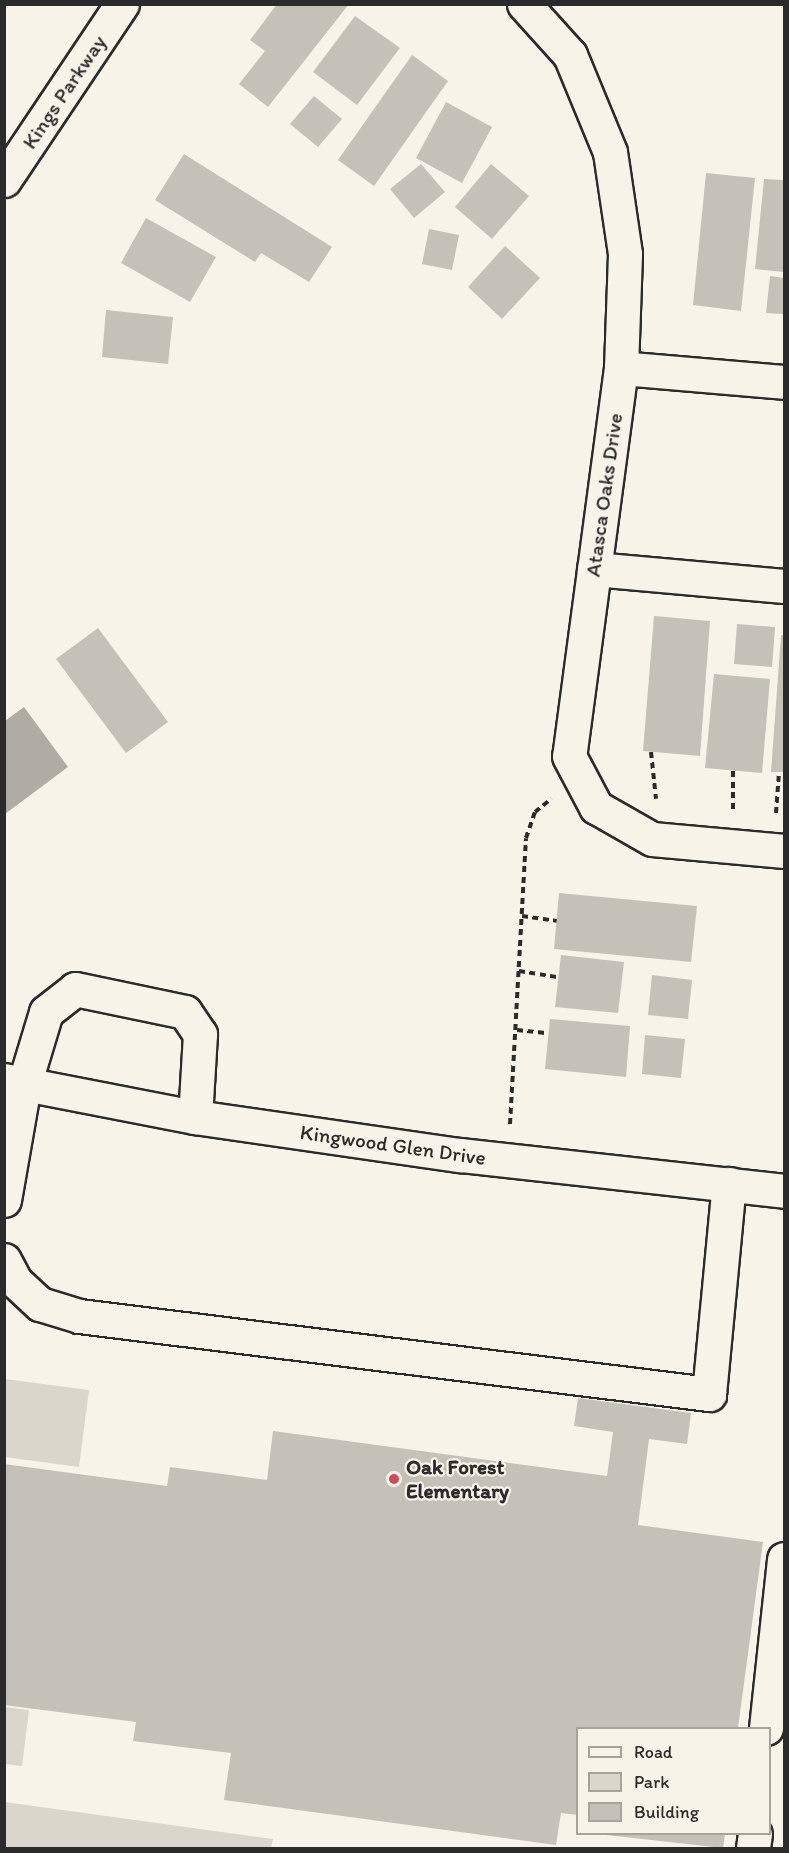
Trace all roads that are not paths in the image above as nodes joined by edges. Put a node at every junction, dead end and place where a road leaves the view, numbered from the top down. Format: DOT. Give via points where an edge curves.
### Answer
graph roads {
  1 [pos="122,4"];
  2 [pos="524,4"];
  3 [pos="4,180"];
  4 [pos="621,369"];
  5 [pos="784,382"];
  6 [pos="594,569"];
  7 [pos="784,586"];
  8 [pos="784,851"];
  9 [pos="14,1082"];
  10 [pos="195,1117"];
  11 [pos="729,1184"];
  12 [pos="784,1191"];
  13 [pos="4,1200"];
  14 [pos="4,1260"];
  15 [pos="784,1559"];
  16 [pos="765,1727"];
  1 -- 3 [label="street, Kings Parkway"];
  2 -- 4 [label="street, Atasca Oaks Drive" via="570,55 610,153 625,254"];
  4 -- 5 [label="street"];
  4 -- 6 [label="street, Atasca Oaks Drive"];
  6 -- 7 [label="street"];
  6 -- 8 [label="street, Atasca Oaks Drive" via="569,756 596,807 652,839"];
  9 -- 10 [label="street, Kingwood Glen Drive"];
  9 -- 10 [label="street" via="46,1012 75,989 185,1012 200,1034"];
  9 -- 13 [label="street"];
  10 -- 11 [label="street, Kingwood Glen Drive" via="507,1160"];
  11 -- 12 [label="street, Kingwood Glen Drive"];
  11 -- 14 [label="street" via="709,1395 79,1316 40,1304 15,1281"];
  15 -- 16 [label="street"];
}
